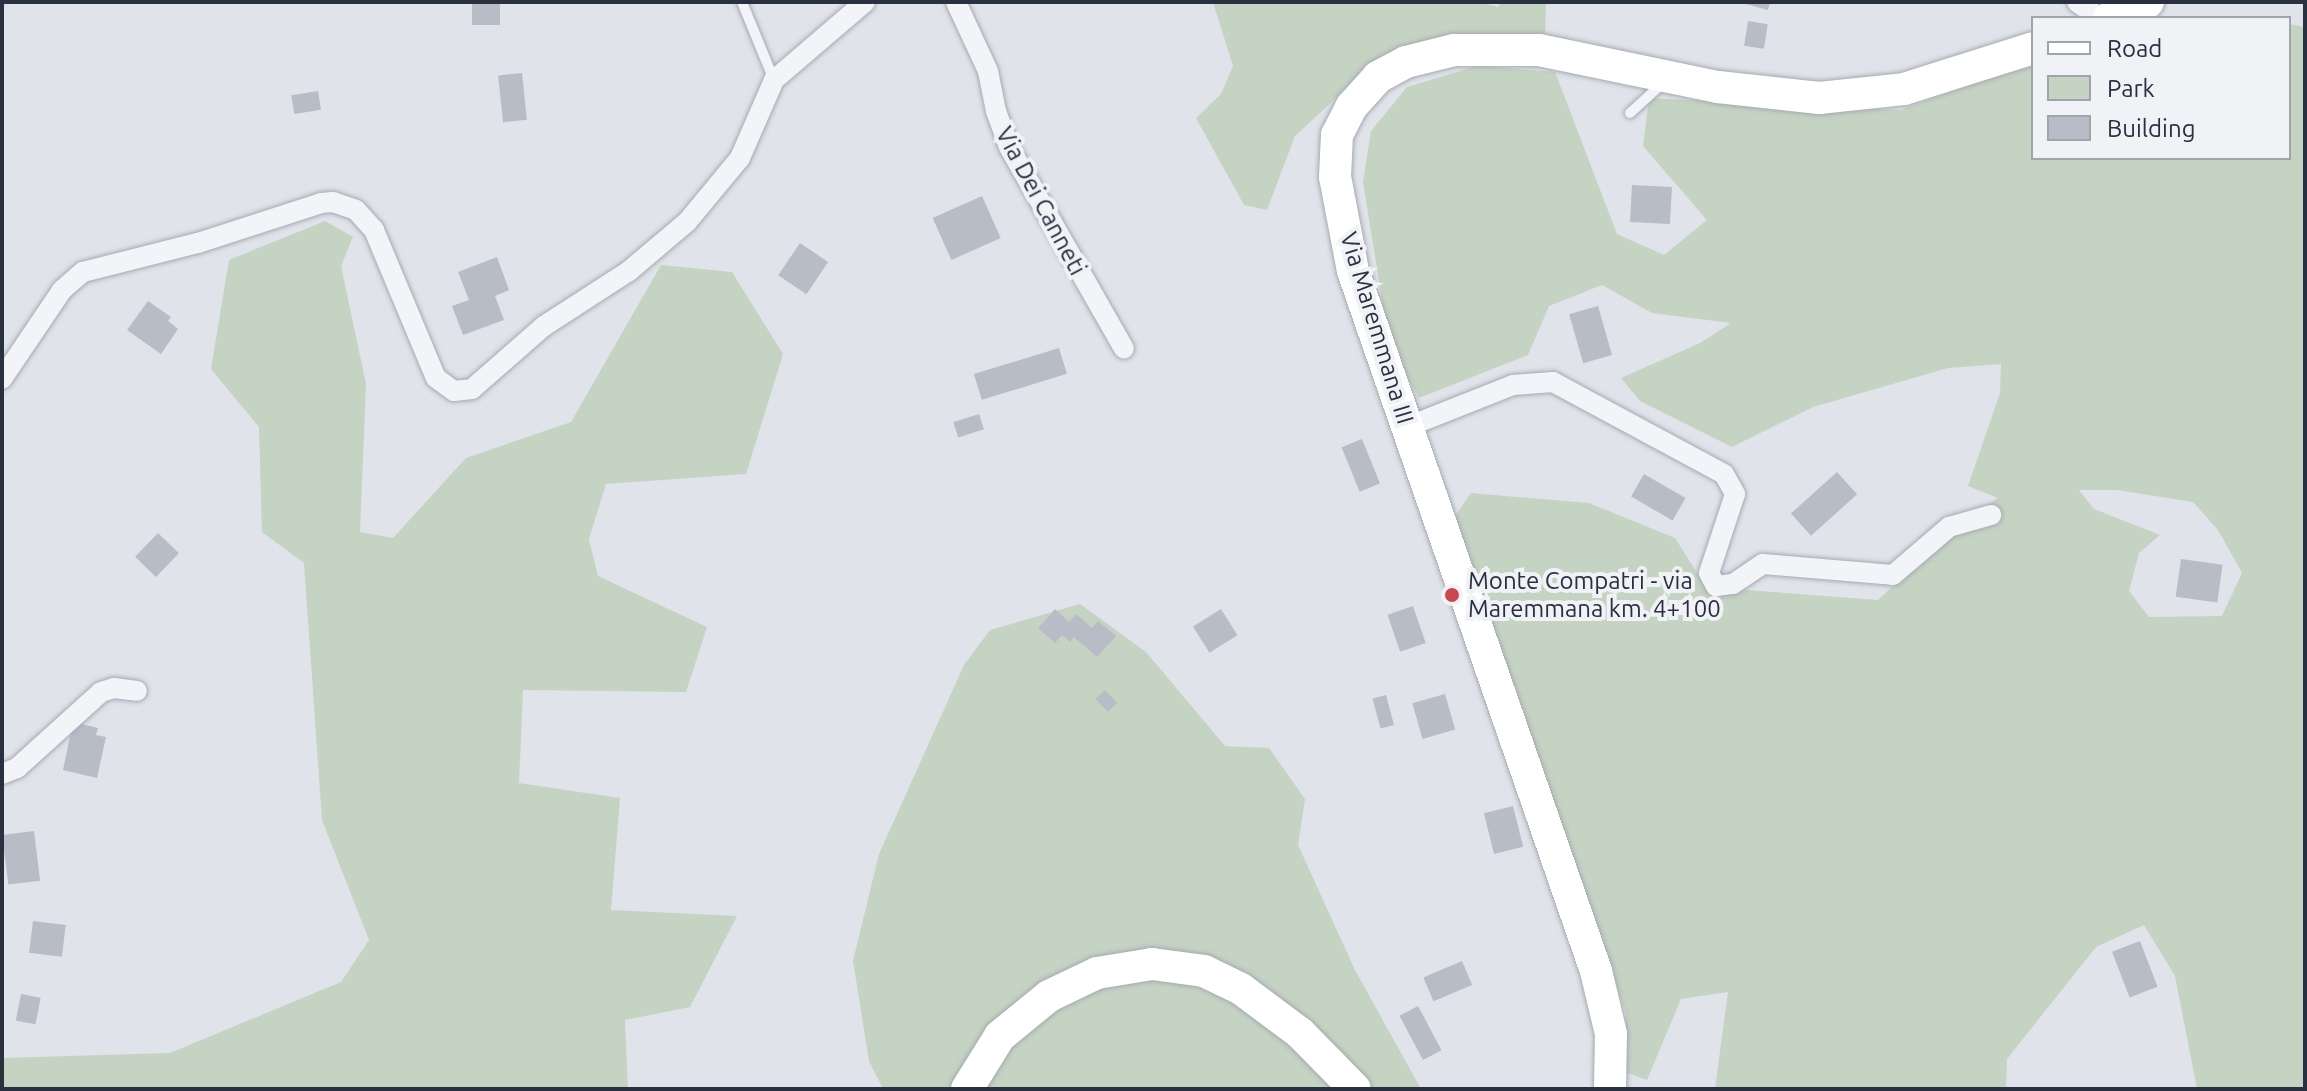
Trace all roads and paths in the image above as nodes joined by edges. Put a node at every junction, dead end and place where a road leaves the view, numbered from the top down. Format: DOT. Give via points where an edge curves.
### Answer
graph roads {
  1 [pos="742,2"];
  2 [pos="865,2"];
  3 [pos="956,2"];
  4 [pos="2077,2"];
  5 [pos="2148,2"];
  6 [pos="2097,16"];
  7 [pos="2114,16"];
  8 [pos="2031,49"];
  9 [pos="1669,77"];
  10 [pos="774,80"];
  11 [pos="1630,113"];
  12 [pos="1124,349"];
  13 [pos="2,379"];
  14 [pos="1407,427"];
  15 [pos="1991,515"];
  16 [pos="137,691"];
  17 [pos="2,774"];
  18 [pos="967,1089"];
  19 [pos="1355,1089"];
  20 [pos="1610,1089"];
  1 -- 10 [label="lane"];
  2 -- 10 [label="street"];
  3 -- 12 [label="street, Via Dei Canneti" via="988,71 1005,140"];
  4 -- 6 [label="street"];
  5 -- 7 [label="main road"];
  8 -- 9 [label="main road, Via Maremmana III" via="1940,80 1861,97 1785,97"];
  9 -- 11 [label="lane"];
  9 -- 14 [label="main road, Via Maremmana III" via="1555,52 1467,49 1396,67 1358,99 1337,135 1337,190 1353,271"];
  10 -- 13 [label="street" via="740,158 687,222 620,278 544,326 472,389 454,391 436,378 374,230 351,207 333,202 83,272 62,290"];
  14 -- 15 [label="street" via="1513,385 1553,382 1724,474 1735,494 1709,573 1716,586 1733,584 1763,564 1893,575 1949,527"];
  14 -- 20 [label="main road, Via Maremmana III" via="1596,971 1611,1034"];
  16 -- 17 [label="street" via="101,692 17,768"];
  18 -- 19 [label="main road" via="1000,1036 1049,996 1097,973 1152,964 1204,971 1241,989 1300,1033"];
}
